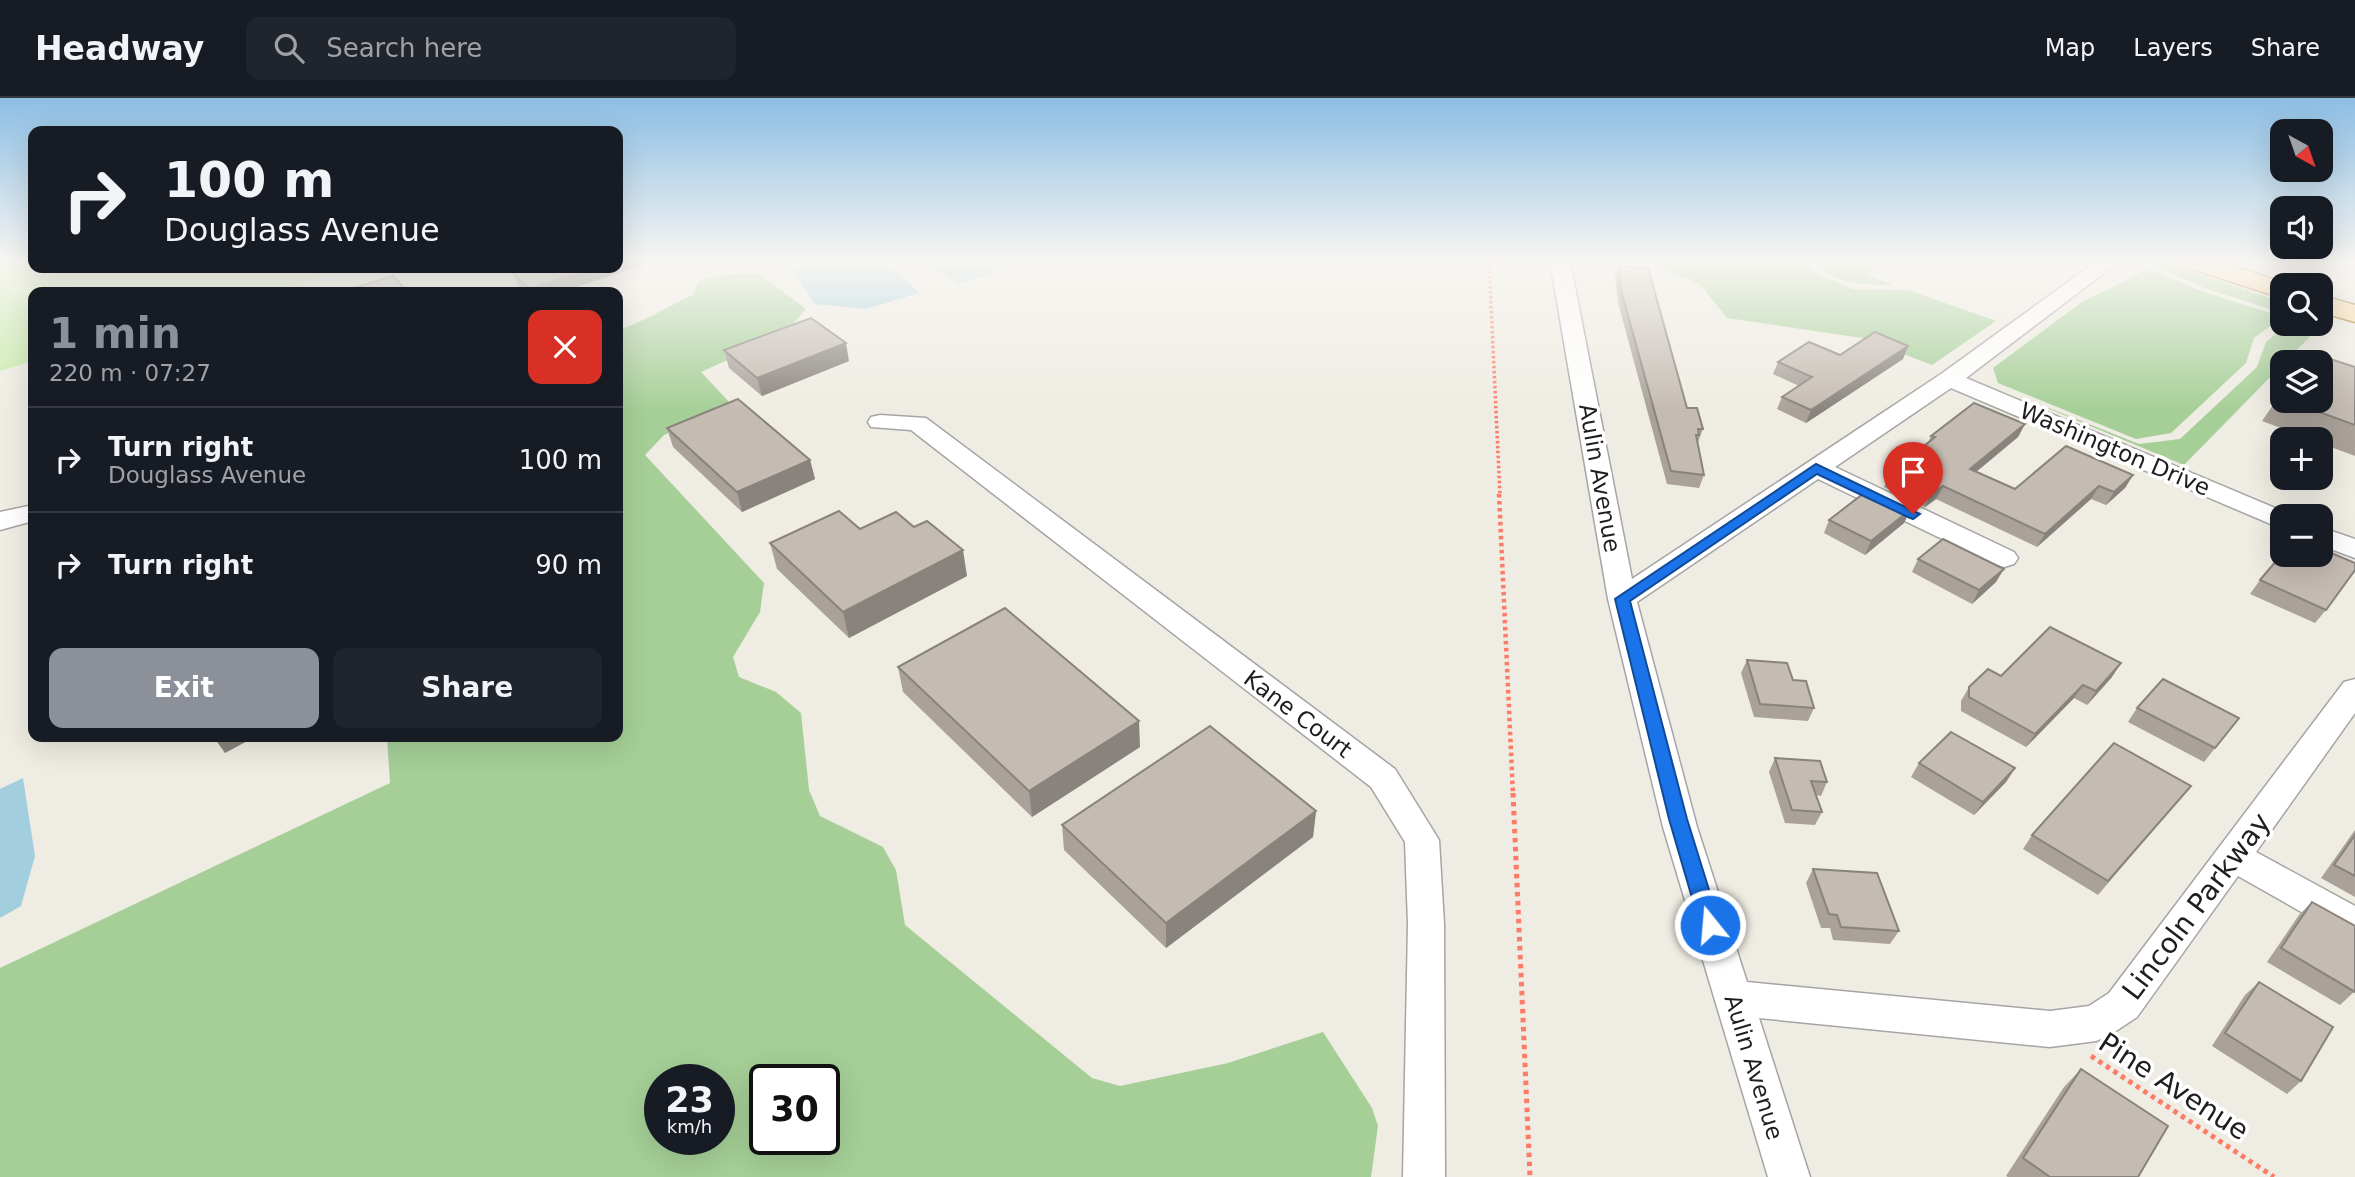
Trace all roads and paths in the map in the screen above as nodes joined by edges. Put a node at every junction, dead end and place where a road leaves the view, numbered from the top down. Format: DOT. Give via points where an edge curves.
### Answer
graph roads {
  1 [pos="1491,311"];
  2 [pos="1569,311"];
  3 [pos="2041,311"];
  4 [pos="1948,379"];
  5 [pos="880,422"];
  6 [pos="1816,468"];
  7 [pos="28,514"];
  8 [pos="2270,514"];
  9 [pos="0,522"];
  10 [pos="2333,540"];
  11 [pos="2355,549"];
  12 [pos="2004,558"];
  13 [pos="1622,599"];
  14 [pos="2355,690"];
  15 [pos="2344,724"];
  16 [pos="2233,856"];
  17 [pos="2355,924"];
  18 [pos="1733,998"];
  19 [pos="2050,1029"];
  20 [pos="1424,1177"];
  21 [pos="1530,1177"];
  22 [pos="1789,1177"];
  23 [pos="2274,1177"];
  1 -- 21 [label="path"];
  2 -- 13 [label="street, Aulin Avenue"];
  3 -- 4 [label="street"];
  4 -- 6 [label="street"];
  4 -- 8 [label="street, Washington Drive"];
  5 -- 20 [label="street, Kane Court" via="917,423 1383,778 1422,840 1426,924"];
  6 -- 12 [label="street"];
  6 -- 13 [label="street"];
  7 -- 9 [label="street"];
  10 -- 11 [label="street"];
  13 -- 18 [label="street, Aulin Avenue" via="1678,819"];
  14 -- 15 [label="street, Lincoln Parkway"];
  15 -- 16 [label="street, Lincoln Parkway"];
  16 -- 17 [label="street"];
  16 -- 19 [label="street, Lincoln Parkway" via="2123,1005 2096,1023"];
  18 -- 19 [label="street, Lincoln Parkway"];
  18 -- 22 [label="street, Aulin Avenue"];
  19 -- 23 [label="path, Pine Avenue"];
}
